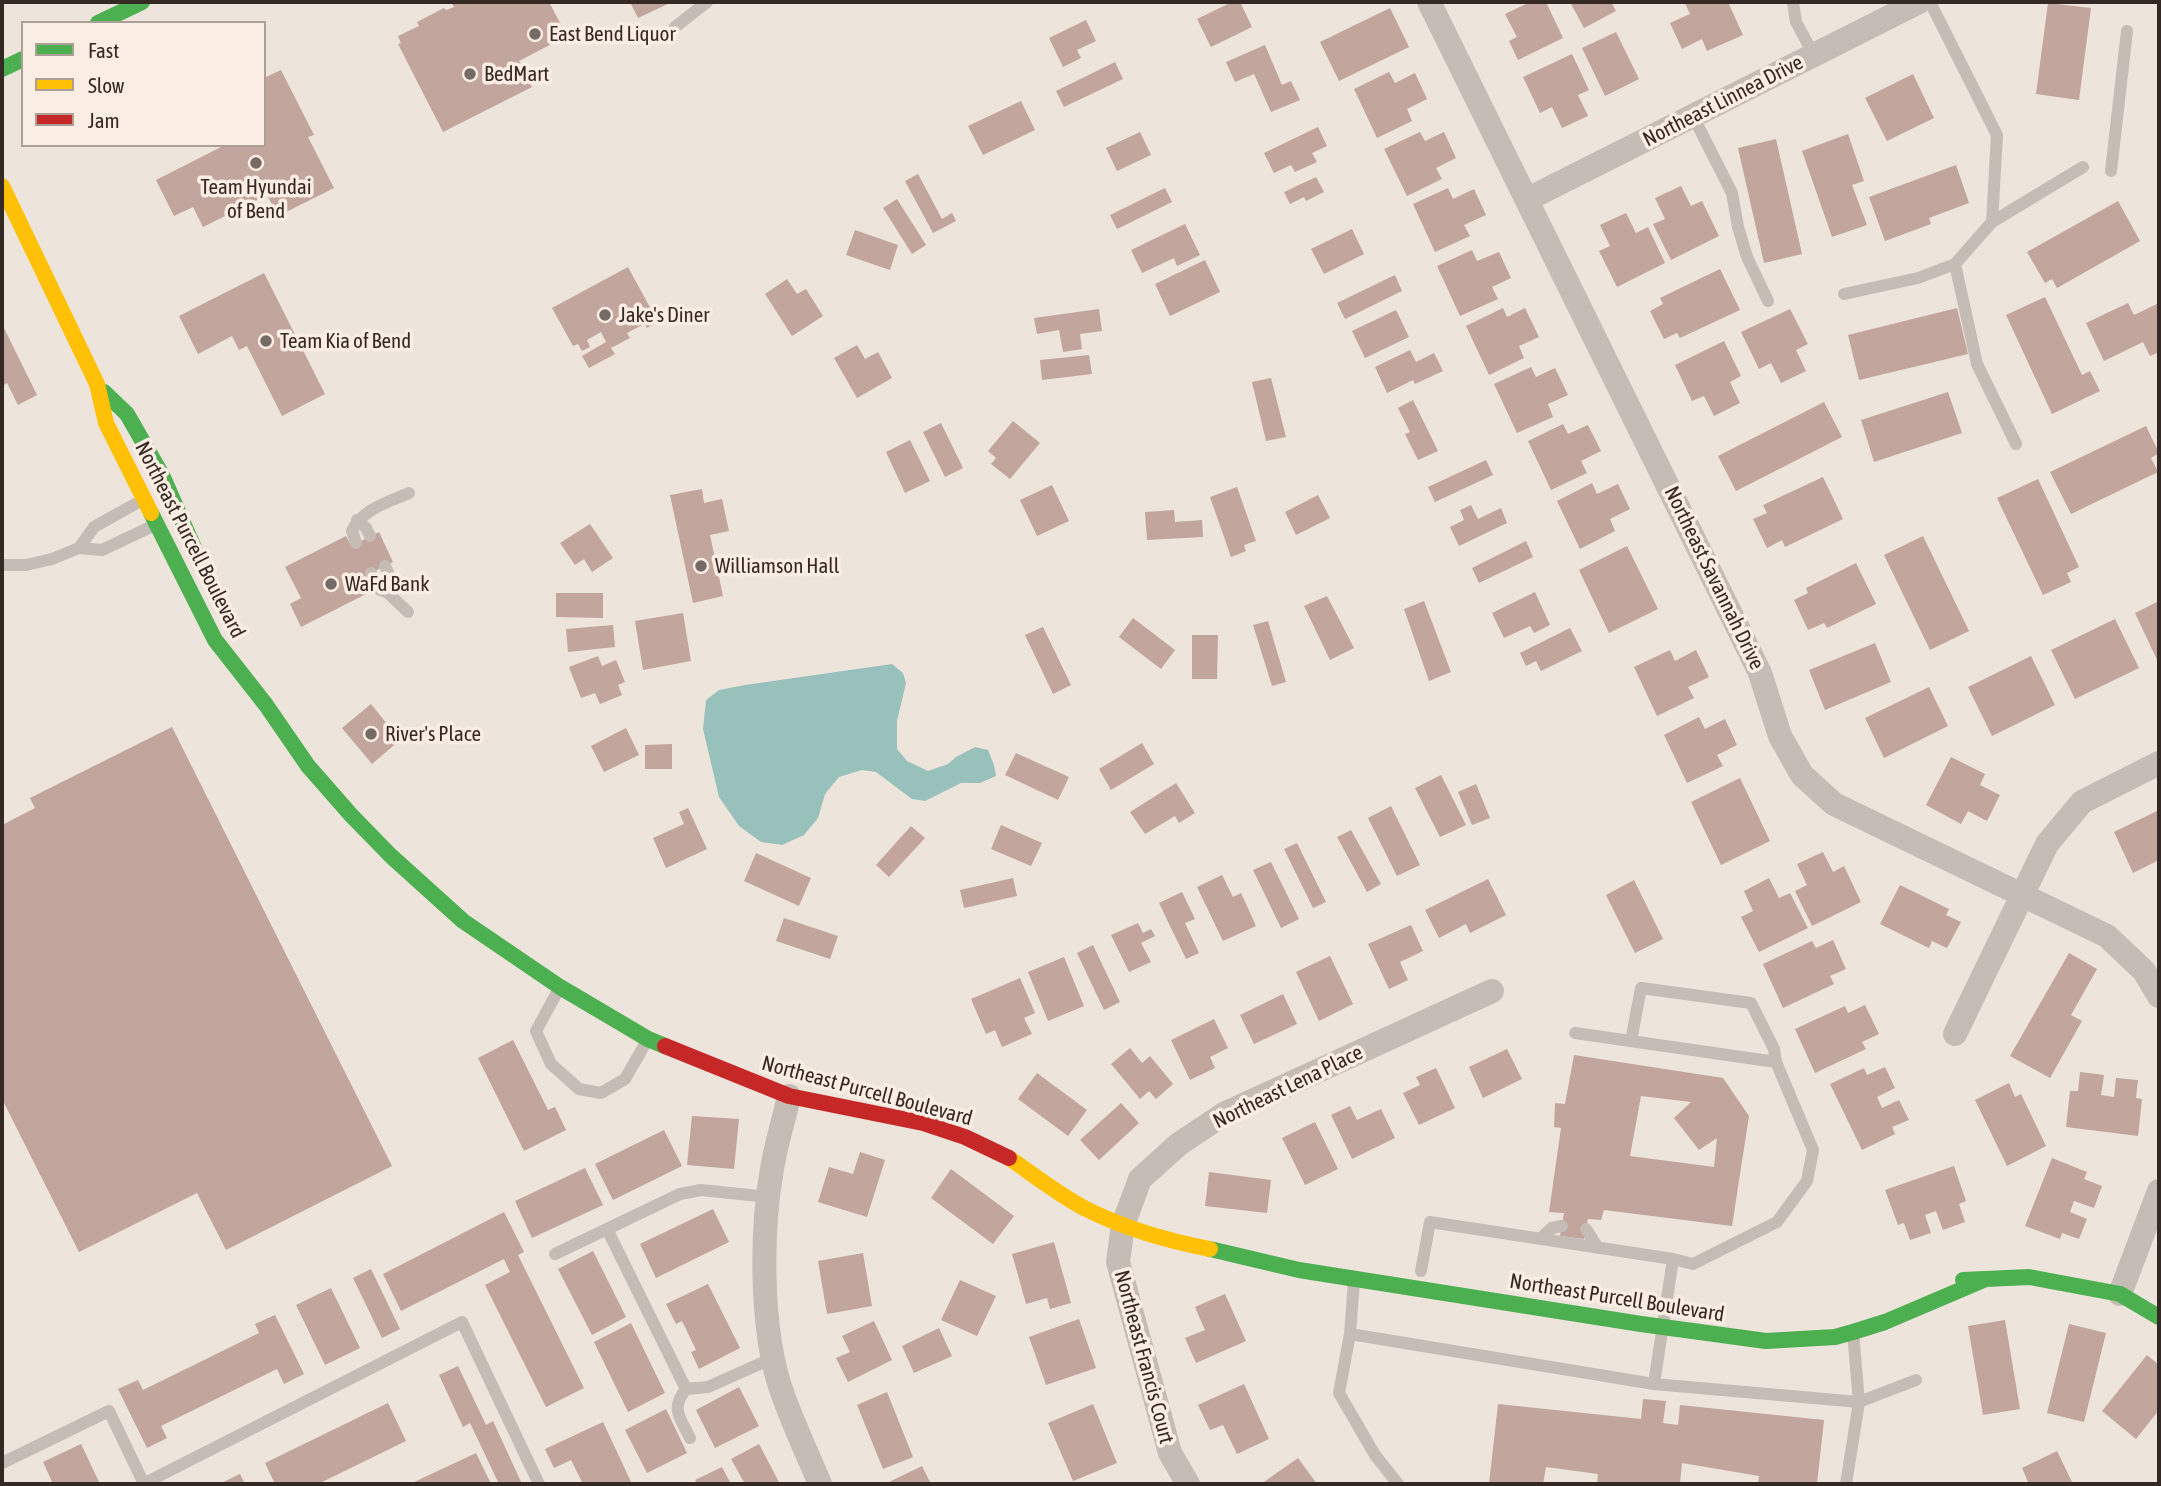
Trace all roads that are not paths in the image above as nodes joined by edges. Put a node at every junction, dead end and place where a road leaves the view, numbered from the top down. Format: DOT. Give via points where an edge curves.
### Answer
graph roads {
  1 [pos="142,2"];
  2 [pos="707,2"];
  3 [pos="1429,2"];
  4 [pos="1793,2"];
  5 [pos="1919,2"];
  6 [pos="1930,2"];
  7 [pos="102,21"];
  8 [pos="674,27"];
  9 [pos="2127,31"];
  10 [pos="1814,55"];
  11 [pos="21,60"];
  12 [pos="2,69"];
  13 [pos="1693,116"];
  14 [pos="2083,167"];
  15 [pos="2111,171"];
  16 [pos="2,186"];
  17 [pos="1528,200"];
  18 [pos="1992,222"];
  19 [pos="1955,264"];
  20 [pos="1844,293"];
  21 [pos="1768,301"];
  22 [pos="97,384"];
  23 [pos="2016,444"];
  24 [pos="409,493"];
  25 [pos="144,499"];
  26 [pos="174,500"];
  27 [pos="357,520"];
  28 [pos="157,524"];
  29 [pos="370,536"];
  30 [pos="356,543"];
  31 [pos="79,548"];
  32 [pos="2,565"];
  33 [pos="385,566"];
  34 [pos="371,573"];
  35 [pos="209,579"];
  36 [pos="388,593"];
  37 [pos="408,612"];
  38 [pos="242,648"];
  39 [pos="266,705"];
  40 [pos="2159,763"];
  41 [pos="2023,896"];
  42 [pos="560,987"];
  43 [pos="1492,991"];
  44 [pos="2159,996"];
  45 [pos="1575,1034"];
  46 [pos="1955,1034"];
  47 [pos="648,1039"];
  48 [pos="1631,1041"];
  49 [pos="1776,1062"];
  50 [pos="789,1096"];
  51 [pos="2159,1191"];
  52 [pos="769,1197"];
  53 [pos="1123,1226"];
  54 [pos="1562,1226"];
  55 [pos="607,1229"];
  56 [pos="1586,1229"];
  57 [pos="1540,1238"];
  58 [pos="1598,1248"];
  59 [pos="1234,1253"];
  60 [pos="1299,1253"];
  61 [pos="555,1254"];
  62 [pos="1673,1259"];
  63 [pos="1421,1271"];
  64 [pos="1354,1278"];
  65 [pos="1986,1279"];
  66 [pos="1909,1294"];
  67 [pos="2120,1294"];
  68 [pos="1659,1308"];
  69 [pos="1868,1310"];
  70 [pos="1686,1312"];
  71 [pos="2159,1317"];
  72 [pos="1770,1324"];
  73 [pos="1661,1326"];
  74 [pos="1853,1332"];
  75 [pos="1350,1334"];
  76 [pos="774,1358"];
  77 [pos="1916,1380"];
  78 [pos="1654,1384"];
  79 [pos="686,1389"];
  80 [pos="1858,1402"];
  81 [pos="690,1438"];
  82 [pos="2,1463"];
  83 [pos="144,1484"];
  84 [pos="539,1484"];
  85 [pos="820,1484"];
  86 [pos="1188,1484"];
  87 [pos="1398,1484"];
  88 [pos="1846,1484"];
  1 -- 7 [label="street"];
  2 -- 8 [label="lane"];
  3 -- 17 [label="street, Northeast Savannah Drive"];
  4 -- 10 [label="lane" via="1796,22"];
  5 -- 10 [label="street, Northeast Linnea Drive"];
  6 -- 18 [label="lane" via="1997,135"];
  9 -- 15 [label="lane"];
  10 -- 13 [label="street, Northeast Linnea Drive"];
  11 -- 12 [label="street"];
  13 -- 17 [label="street, Northeast Linnea Drive"];
  13 -- 21 [label="lane" via="1732,193 1747,257"];
  14 -- 18 [label="lane"];
  16 -- 22 [label="street, Northeast Purcell Boulevard"];
  17 -- 41 [label="street, Northeast Savannah Drive" via="1760,673 1780,736 1802,775 1834,804"];
  18 -- 19 [label="lane"];
  19 -- 20 [label="lane" via="1918,278"];
  19 -- 23 [label="lane" via="1978,364"];
  22 -- 25 [label="street, Northeast Purcell Boulevard" via="106,423"];
  22 -- 26 [label="street, Northeast Purcell Boulevard" via="127,414"];
  24 -- 27 [label="lane"];
  25 -- 26 [label="lane"];
  25 -- 28 [label="street, Northeast Purcell Boulevard"];
  25 -- 31 [label="lane" via="94,527"];
  26 -- 28 [label="lane"];
  26 -- 35 [label="street, Northeast Purcell Boulevard"];
  27 -- 29 [label="lane"];
  27 -- 30 [label="lane" via="352,531"];
  28 -- 31 [label="lane" via="102,550"];
  28 -- 39 [label="street, Northeast Purcell Boulevard" via="215,640"];
  31 -- 32 [label="lane" via="39,562"];
  33 -- 36 [label="lane" via="392,581"];
  34 -- 36 [label="lane" via="380,590"];
  36 -- 37 [label="lane"];
  38 -- 39 [label="street, Northeast Purcell Boulevard"];
  39 -- 42 [label="street, Northeast Purcell Boulevard" via="308,766 391,856 463,921"];
  40 -- 41 [label="street" via="2082,802 2047,844"];
  41 -- 44 [label="street, Northeast Savannah Drive" via="2107,936 2144,971"];
  41 -- 46 [label="street"];
  42 -- 47 [label="street, Northeast Purcell Boulevard"];
  42 -- 47 [label="lane" via="536,1031 551,1064 579,1089 601,1093 625,1079"];
  43 -- 53 [label="street, Northeast Lena Place" via="1224,1114 1179,1144 1140,1179"];
  45 -- 48 [label="lane"];
  47 -- 50 [label="street, Northeast Purcell Boulevard"];
  48 -- 49 [label="lane"];
  48 -- 49 [label="lane" via="1641,988 1751,1003"];
  49 -- 62 [label="lane" via="1813,1150 1807,1181 1777,1222 1693,1264"];
  50 -- 52 [label="street"];
  50 -- 53 [label="street, Northeast Purcell Boulevard" via="923,1123 965,1137"];
  51 -- 67 [label="street"];
  52 -- 55 [label="lane" via="701,1190 680,1194"];
  52 -- 76 [label="street" via="764,1256"];
  53 -- 59 [label="street, Northeast Purcell Boulevard"];
  53 -- 86 [label="street, Northeast Francis Court" via="1118,1262 1170,1453"];
  54 -- 57 [label="lane"];
  55 -- 61 [label="lane"];
  55 -- 79 [label="lane"];
  56 -- 58 [label="lane"];
  57 -- 58 [label="lane"];
  57 -- 63 [label="lane" via="1430,1222"];
  58 -- 62 [label="lane"];
  59 -- 60 [label="street, Northeast Purcell Boulevard"];
  59 -- 64 [label="street, Northeast Purcell Boulevard" via="1298,1270"];
  62 -- 68 [label="lane"];
  64 -- 73 [label="street, Northeast Purcell Boulevard"];
  64 -- 75 [label="lane"];
  65 -- 66 [label="street, Northeast Purcell Boulevard" via="1943,1281"];
  65 -- 67 [label="street, Northeast Purcell Boulevard" via="2029,1276"];
  65 -- 74 [label="street, Northeast Purcell Boulevard"];
  67 -- 71 [label="street, Northeast Purcell Boulevard"];
  68 -- 70 [label="street, Northeast Purcell Boulevard"];
  68 -- 73 [label="lane"];
  69 -- 72 [label="street" via="1833,1320"];
  73 -- 74 [label="street, Northeast Purcell Boulevard" via="1766,1341"];
  73 -- 78 [label="lane"];
  74 -- 80 [label="lane"];
  75 -- 78 [label="lane"];
  75 -- 87 [label="lane" via="1339,1393"];
  76 -- 79 [label="lane" via="708,1387"];
  76 -- 85 [label="street"];
  77 -- 80 [label="lane"];
  78 -- 80 [label="lane"];
  79 -- 81 [label="lane" via="676,1409"];
  80 -- 88 [label="lane"];
  82 -- 83 [label="lane" via="109,1411"];
  83 -- 84 [label="lane" via="462,1322"];
}
